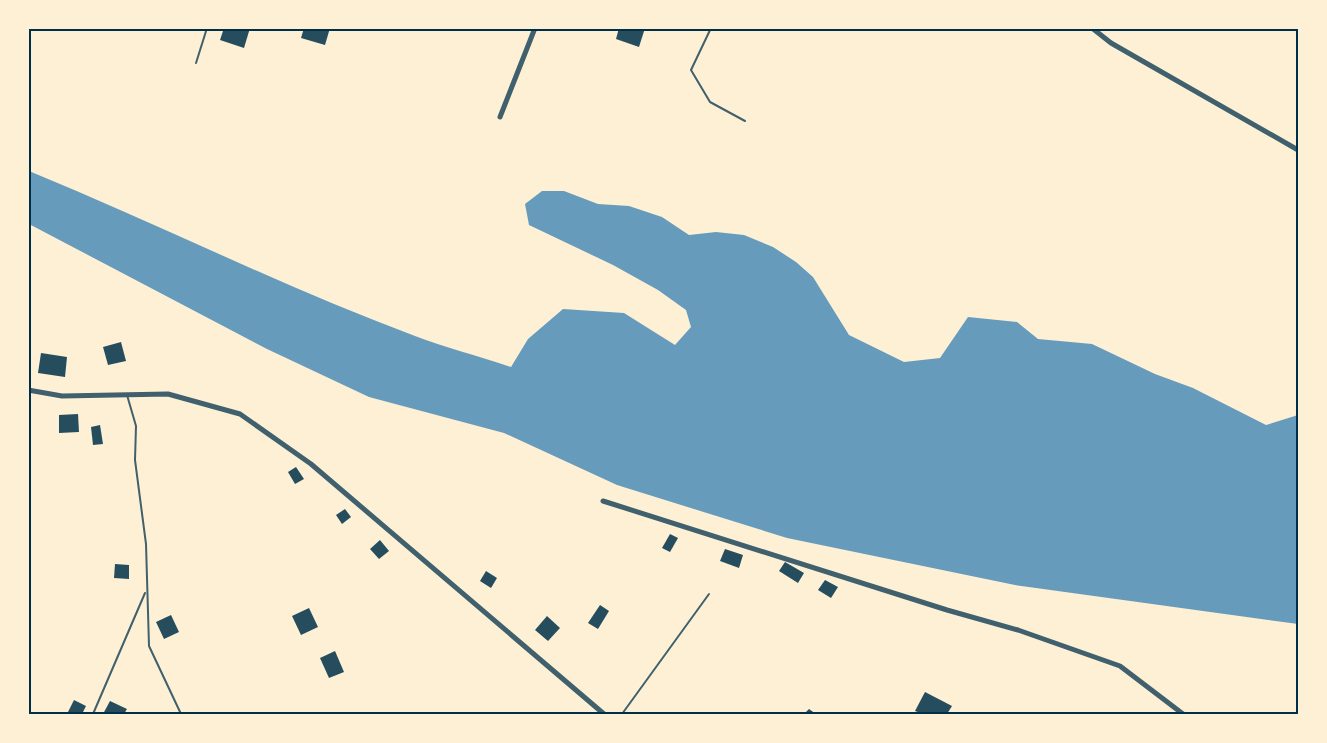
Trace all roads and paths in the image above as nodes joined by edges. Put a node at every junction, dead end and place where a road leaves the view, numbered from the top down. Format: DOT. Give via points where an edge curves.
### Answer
graph roads {
  1 [pos="207,28"];
  2 [pos="535,28"];
  3 [pos="711,28"];
  4 [pos="1092,28"];
  5 [pos="196,63"];
  6 [pos="500,117"];
  7 [pos="745,121"];
  8 [pos="1299,150"];
  9 [pos="28,390"];
  10 [pos="127,395"];
  11 [pos="603,501"];
  12 [pos="147,590"];
  13 [pos="709,594"];
  14 [pos="93,714"];
  15 [pos="181,714"];
  16 [pos="604,714"];
  17 [pos="622,714"];
  18 [pos="1183,714"];
  1 -- 5 [label="lane"];
  2 -- 6 [label="street"];
  3 -- 7 [label="lane" via="691,70 710,102"];
  4 -- 8 [label="street" via="1111,43"];
  9 -- 10 [label="street" via="62,396"];
  10 -- 12 [label="lane" via="136,426 135,460 146,544"];
  10 -- 16 [label="street" via="168,394 240,414 311,464"];
  11 -- 18 [label="street" via="1018,630 1120,666"];
  12 -- 14 [label="lane"];
  12 -- 15 [label="lane" via="149,646"];
  13 -- 17 [label="lane"];
}
